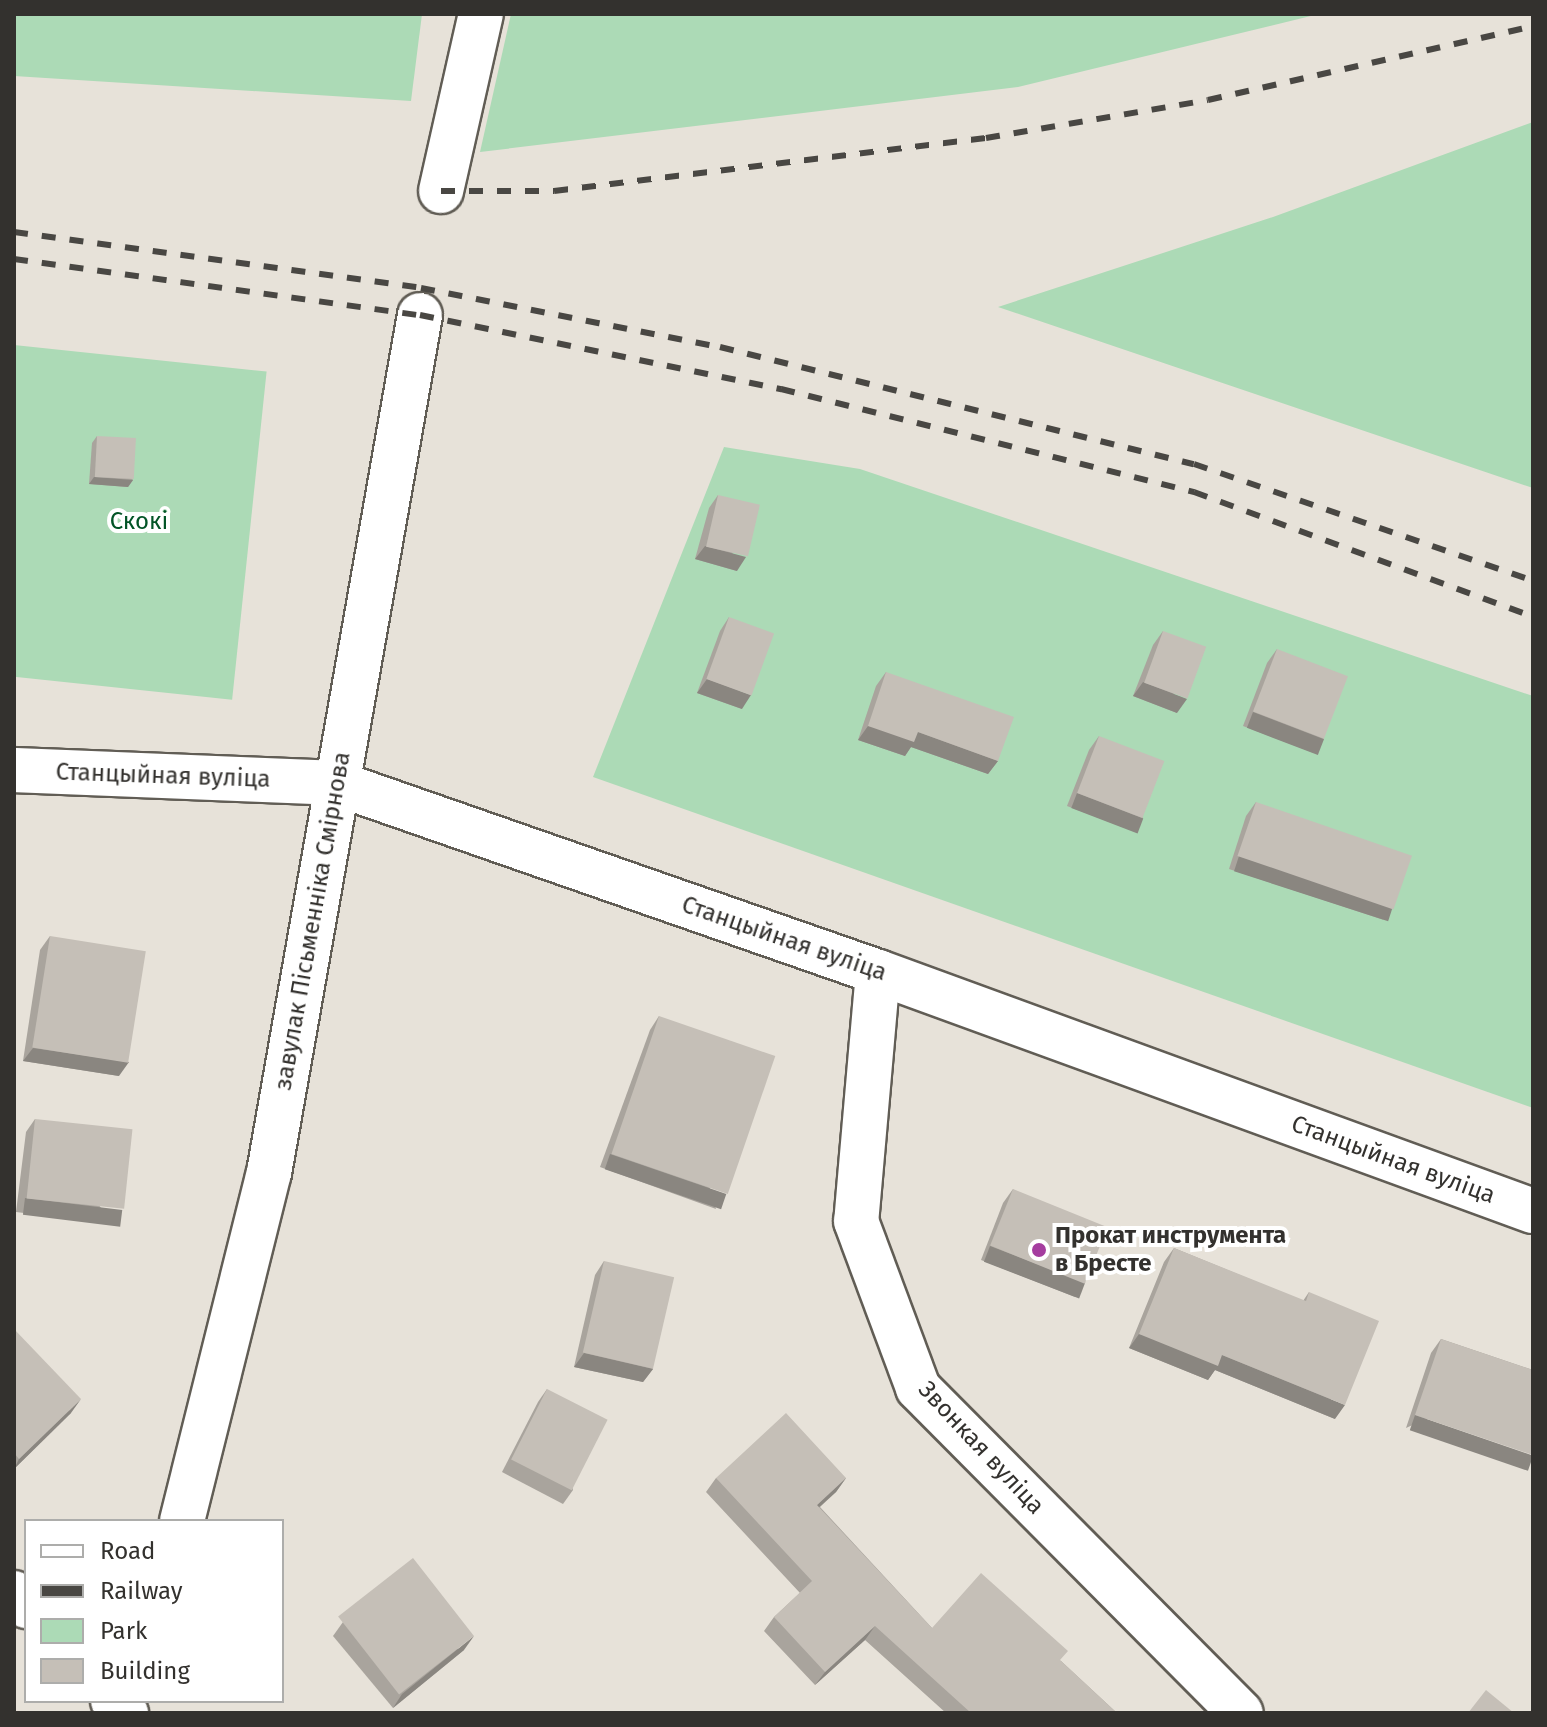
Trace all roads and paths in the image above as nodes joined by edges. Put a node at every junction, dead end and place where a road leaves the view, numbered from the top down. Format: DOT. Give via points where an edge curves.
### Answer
graph roads {
  1 [pos="481,14"];
  2 [pos="441,191"];
  3 [pos="420,315"];
  4 [pos="14,770"];
  5 [pos="336,783"];
  6 [pos="878,972"];
  7 [pos="1533,1211"];
  8 [pos="182,1519"];
  9 [pos="1241,1713"];
  1 -- 2 [label="street"];
  3 -- 5 [label="street, завулак Пісьменніка Смірнова"];
  4 -- 5 [label="street, Станцыйная вуліца"];
  5 -- 6 [label="street, Станцыйная вуліца"];
  5 -- 8 [label="street, завулак Пісьменніка Смірнова" via="269,1173"];
  6 -- 7 [label="street, Станцыйная вуліца"];
  6 -- 9 [label="street, Звонкая вуліца" via="856,1221 918,1388"];
}
